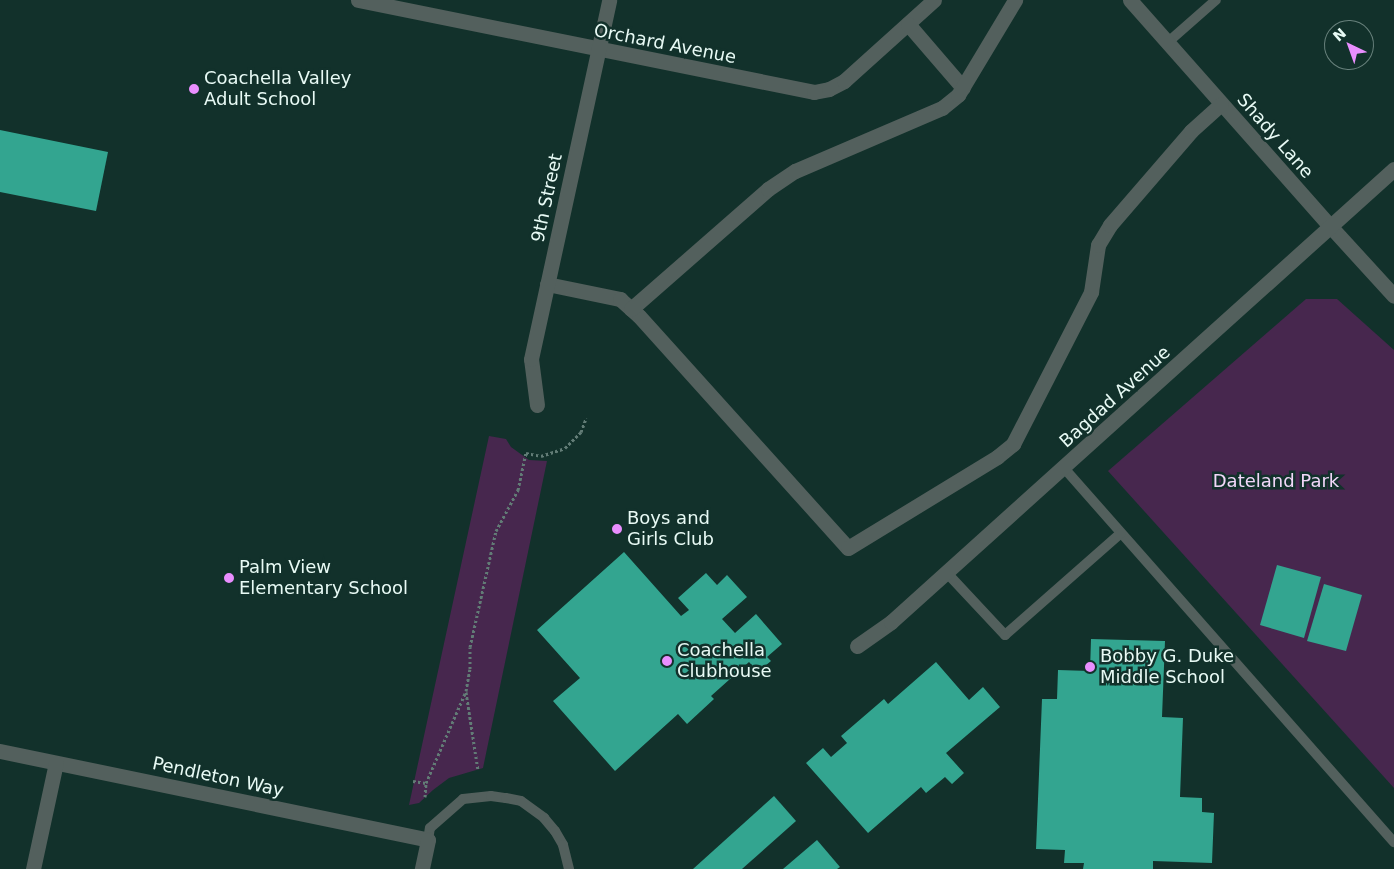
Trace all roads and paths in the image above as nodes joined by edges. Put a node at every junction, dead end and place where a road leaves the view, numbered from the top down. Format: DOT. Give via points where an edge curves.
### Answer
graph roads {
  1 [pos="358,0"];
  2 [pos="609,0"];
  3 [pos="934,0"];
  4 [pos="1015,0"];
  5 [pos="1130,0"];
  6 [pos="1216,0"];
  7 [pos="908,24"];
  8 [pos="1167,42"];
  9 [pos="598,50"];
  10 [pos="963,88"];
  11 [pos="1222,104"];
  12 [pos="1394,170"];
  13 [pos="1330,227"];
  14 [pos="547,284"];
  15 [pos="1394,296"];
  16 [pos="631,309"];
  17 [pos="537,405"];
  18 [pos="586,418"];
  19 [pos="1064,468"];
  20 [pos="1121,533"];
  21 [pos="947,573"];
  22 [pos="857,646"];
  23 [pos="466,691"];
  24 [pos="0,751"];
  25 [pos="56,763"];
  26 [pos="478,770"];
  27 [pos="413,781"];
  28 [pos="426,783"];
  29 [pos="425,797"];
  30 [pos="428,840"];
  31 [pos="1394,842"];
  32 [pos="33,869"];
  33 [pos="422,869"];
  34 [pos="568,869"];
  1 -- 9 [label="street, Orchard Avenue"];
  2 -- 9 [label="street, 9th Street"];
  3 -- 7 [label="street, Orchard Avenue"];
  4 -- 10 [label="street"];
  5 -- 8 [label="street, Shady Lane"];
  6 -- 8 [label="lane"];
  7 -- 9 [label="street, Orchard Avenue" via="844,82 814,92"];
  7 -- 10 [label="street"];
  8 -- 11 [label="street, Shady Lane"];
  9 -- 14 [label="street, 9th Street"];
  10 -- 16 [label="street" via="942,108 795,171"];
  11 -- 13 [label="street, Shady Lane"];
  11 -- 16 [label="street" via="1191,131 1110,225 1098,245 1091,292 1013,444 998,457 848,548"];
  12 -- 13 [label="street, Bagdad Avenue"];
  13 -- 15 [label="street, Shady Lane"];
  13 -- 19 [label="street, Bagdad Avenue"];
  14 -- 16 [label="street" via="620,299"];
  14 -- 17 [label="street, 9th Street" via="531,359"];
  18 -- 23 [label="path" via="580,432 565,448 541,456 526,453 518,490 496,531 470,647"];
  19 -- 20 [label="lane"];
  19 -- 21 [label="street, Bagdad Avenue"];
  20 -- 21 [label="lane" via="1005,635"];
  20 -- 31 [label="lane"];
  21 -- 22 [label="street, Bagdad Avenue" via="891,622"];
  23 -- 26 [label="path"];
  23 -- 28 [label="path"];
  24 -- 25 [label="street, Pendleton Way"];
  25 -- 30 [label="street, Pendleton Way"];
  25 -- 32 [label="street"];
  27 -- 28 [label="path"];
  28 -- 29 [label="path"];
  30 -- 33 [label="street"];
  30 -- 34 [label="lane" via="430,828 463,798 521,801 555,831"];
}
